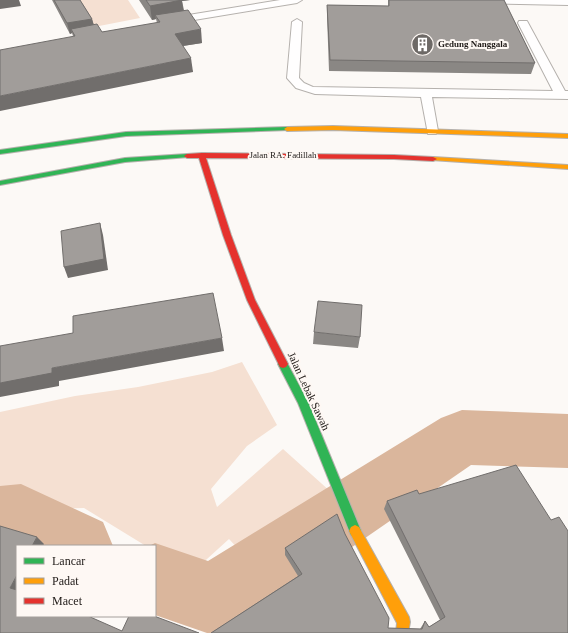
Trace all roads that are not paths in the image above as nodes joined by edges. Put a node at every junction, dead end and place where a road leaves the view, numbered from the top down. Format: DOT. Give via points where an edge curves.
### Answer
graph roads {
  1 [pos="297,0"];
  2 [pos="465,0"];
  3 [pos="568,2"];
  4 [pos="297,22"];
  5 [pos="524,23"];
  6 [pos="156,24"];
  7 [pos="426,94"];
  8 [pos="565,95"];
  9 [pos="432,131"];
  10 [pos="568,136"];
  11 [pos="0,152"];
  12 [pos="202,155"];
  13 [pos="568,167"];
  14 [pos="0,183"];
  15 [pos="402,633"];
  1 -- 6 [label="lane"];
  2 -- 3 [label="lane"];
  4 -- 7 [label="lane" via="293,78 298,85 309,90 326,92"];
  5 -- 8 [label="lane"];
  7 -- 8 [label="lane"];
  7 -- 9 [label="lane"];
  9 -- 10 [label="main road"];
  9 -- 11 [label="main road" via="333,128 170,131 126,134"];
  12 -- 13 [label="main road, Jalan RA. Fadillah" via="394,157"];
  12 -- 14 [label="main road, Jalan RA. Fadillah" via="124,160"];
  12 -- 15 [label="main road, Jalan Lebak Sawah" via="251,300 303,402 355,532 404,622"];
}
